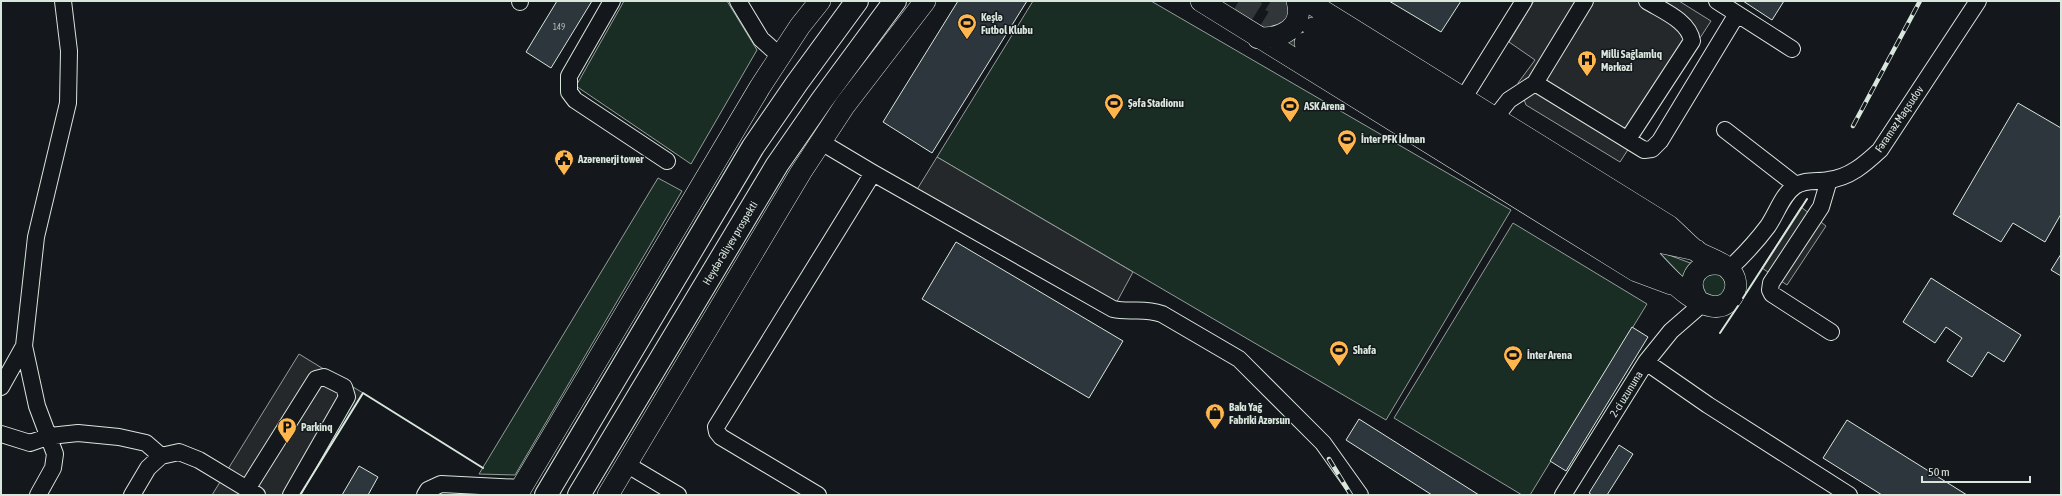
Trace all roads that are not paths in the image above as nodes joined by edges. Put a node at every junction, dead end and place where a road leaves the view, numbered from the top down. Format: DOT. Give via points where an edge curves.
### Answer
graph roads {
  1 [pos="63,1"];
  2 [pos="612,1"];
  3 [pos="819,1"];
  4 [pos="857,1"];
  5 [pos="895,1"];
  6 [pos="925,1"];
  7 [pos="1201,1"];
  8 [pos="1297,1"];
  9 [pos="1307,1"];
  10 [pos="1524,1"];
  11 [pos="1585,1"];
  12 [pos="1647,1"];
  13 [pos="1718,1"];
  14 [pos="1978,1"];
  15 [pos="742,3"];
  16 [pos="1737,14"];
  17 [pos="1258,38"];
  18 [pos="1792,49"];
  19 [pos="780,56"];
  20 [pos="1535,83"];
  21 [pos="1463,99"];
  22 [pos="1495,118"];
  23 [pos="1725,130"];
  24 [pos="1628,139"];
  25 [pos="821,142"];
  26 [pos="667,162"];
  27 [pos="873,173"];
  28 [pos="1829,180"];
  29 [pos="1796,185"];
  30 [pos="1696,251"];
  31 [pos="1726,267"];
  32 [pos="1674,285"];
  33 [pos="1700,301"];
  34 [pos="1831,332"];
  35 [pos="24,346"];
  36 [pos="1646,362"];
  37 [pos="1,387"];
  38 [pos="1,434"];
  39 [pos="50,436"];
  40 [pos="161,456"];
  41 [pos="626,464"];
  42 [pos="520,491"];
  43 [pos="252,492"];
  44 [pos="1565,494"];
  45 [pos="38,495"];
  46 [pos="132,495"];
  47 [pos="291,495"];
  48 [pos="425,495"];
  49 [pos="546,495"];
  50 [pos="579,495"];
  51 [pos="608,495"];
  52 [pos="678,495"];
  53 [pos="818,495"];
  54 [pos="1360,495"];
  55 [pos="1849,495"];
  1 -- 35 [label="street" via="69,51 68,103 36,237"];
  2 -- 26 [label="street" via="569,76 569,92 575,100"];
  3 -- 19 [label="main road"];
  4 -- 49 [label="highway" via="753,147"];
  5 -- 50 [label="highway, Heydər Əliyev prospekti" via="777,165"];
  6 -- 25 [label="main road" via="845,105"];
  7 -- 17 [label="main road"];
  8 -- 17 [label="main road" via="1299,12 1289,31 1271,39"];
  9 -- 21 [label="main road"];
  10 -- 21 [label="street"];
  11 -- 20 [label="street"];
  12 -- 24 [label="street" via="1684,24 1690,32 1692,41"];
  13 -- 16 [label="street"];
  14 -- 28 [label="street, Fəraməz Maqsudov" via="1880,150 1851,173"];
  15 -- 19 [label="street" via="761,39"];
  16 -- 18 [label="street"];
  16 -- 24 [label="street" via="1660,142 1644,150"];
  17 -- 32 [label="main road" via="1636,271"];
  19 -- 42 [label="main road"];
  20 -- 22 [label="street" via="1509,100"];
  20 -- 24 [label="street"];
  21 -- 22 [label="main road"];
  22 -- 30 [label="main road" via="1669,226"];
  23 -- 29 [label="street"];
  25 -- 27 [label="street"];
  25 -- 41 [label="main road"];
  27 -- 53 [label="street" via="716,427 721,437"];
  27 -- 54 [label="street" via="1113,310 1151,310 1162,314 1239,359 1323,443"];
  28 -- 29 [label="street, Fəraməz Maqsudov" via="1807,181"];
  28 -- 34 [label="street" via="1821,206 1771,283 1770,290 1772,294"];
  29 -- 31 [label="street" via="1786,194 1769,225 1748,252"];
  30 -- 31 [label="main road"];
  30 -- 32 [label="main road" via="1658,242 1309,36 1648,256"];
  31 -- 33 [label="main road" via="1708,264 1696,272 1692,291"];
  31 -- 33 [label="main road" via="1736,281 1736,288 1729,301 1716,307"];
  32 -- 33 [label="main road"];
  33 -- 36 [label="street, 2-ci uzununa"];
  35 -- 37 [label="street"];
  35 -- 39 [label="street" via="37,406"];
  36 -- 44 [label="street, 2-ci uzununa"];
  36 -- 55 [label="street" via="1708,406"];
  38 -- 39 [label="street" via="30,443"];
  39 -- 40 [label="street" via="78,433 120,437 146,443"];
  39 -- 45 [label="street" via="55,454 53,468"];
  40 -- 43 [label="street" via="179,452 199,460"];
  40 -- 46 [label="street" via="148,468"];
  41 -- 51 [label="main road"];
  41 -- 52 [label="street"];
  42 -- 48 [label="street" via="441,484 428,490"];
  43 -- 47 [label="street" via="316,379 324,377 344,387 347,397"];
}
